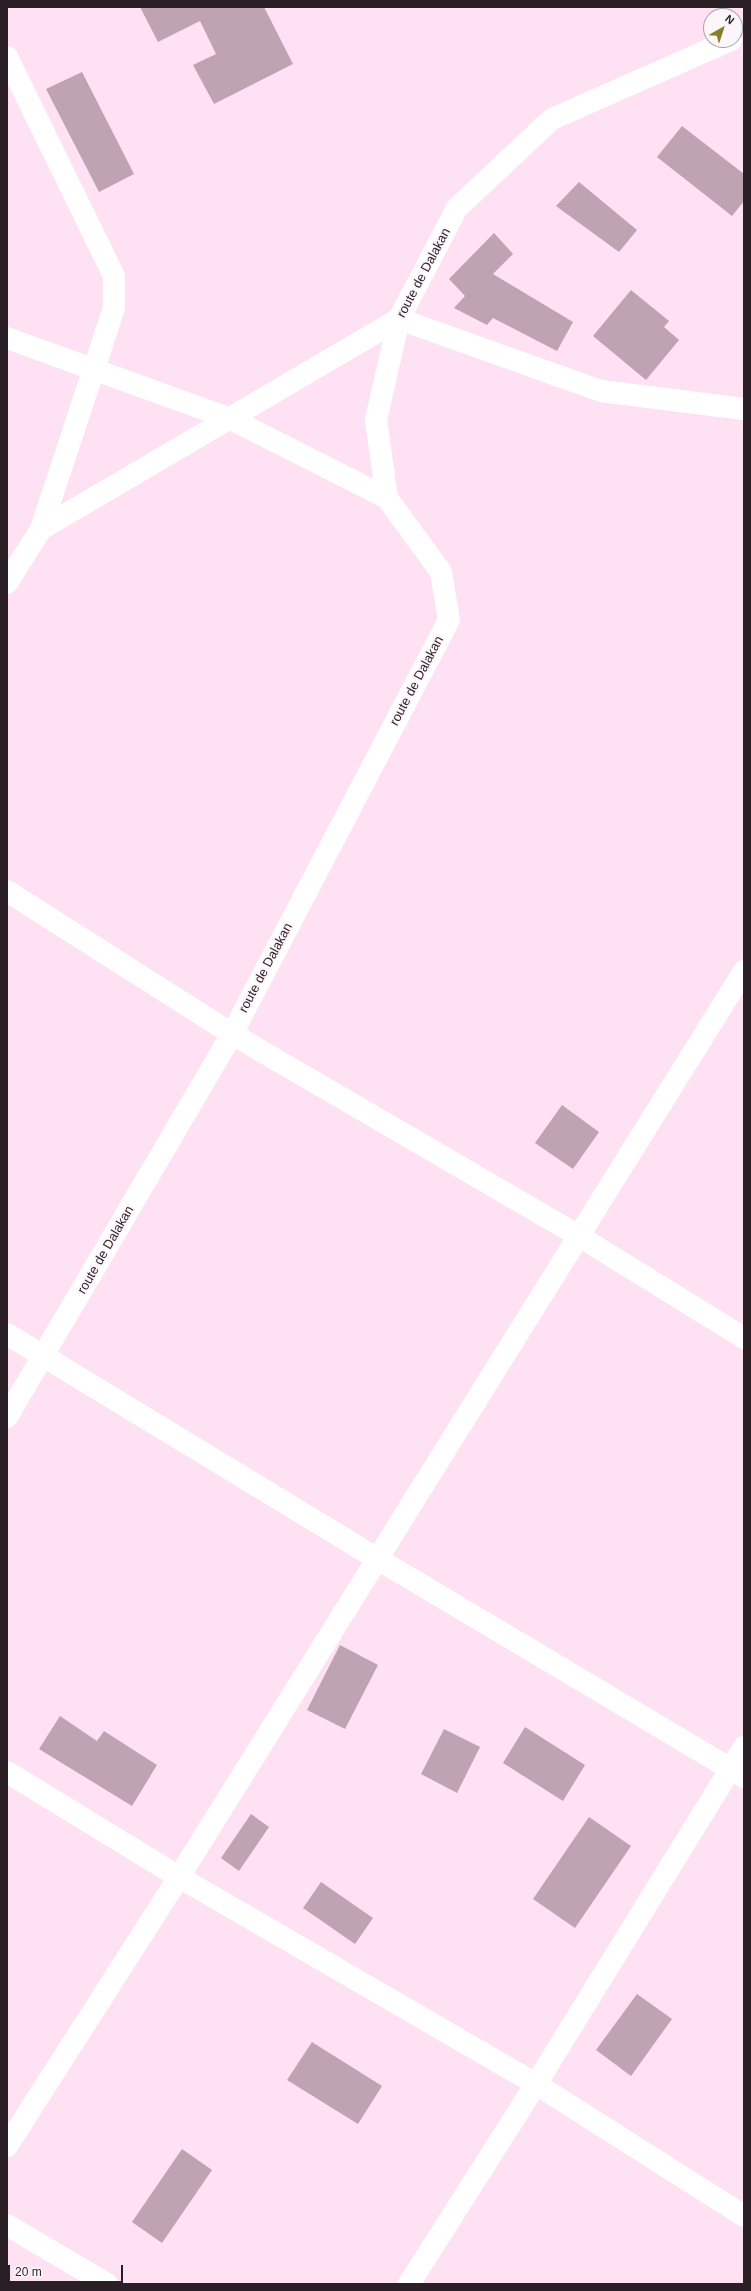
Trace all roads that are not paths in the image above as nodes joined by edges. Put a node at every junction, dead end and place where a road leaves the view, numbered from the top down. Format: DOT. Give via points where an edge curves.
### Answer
graph roads {
  1 [pos="713,48"];
  2 [pos="7,57"];
  3 [pos="399,319"];
  4 [pos="7,338"];
  5 [pos="94,370"];
  6 [pos="744,409"];
  7 [pos="231,419"];
  8 [pos="386,498"];
  9 [pos="41,529"];
  10 [pos="7,583"];
  11 [pos="7,891"];
  12 [pos="744,971"];
  13 [pos="232,1034"];
  14 [pos="579,1236"];
  15 [pos="7,1334"];
  16 [pos="744,1338"];
  17 [pos="44,1356"];
  18 [pos="7,1417"];
  19 [pos="376,1558"];
  20 [pos="744,1747"];
  21 [pos="7,1772"];
  22 [pos="737,1773"];
  23 [pos="179,1877"];
  24 [pos="536,2084"];
  25 [pos="7,2146"];
  26 [pos="744,2216"];
  27 [pos="7,2225"];
  28 [pos="107,2284"];
  29 [pos="409,2284"];
  1 -- 3 [label="street, route de Dalakan" via="552,118 457,208"];
  2 -- 5 [label="street" via="114,276 114,308"];
  3 -- 6 [label="street" via="601,391"];
  3 -- 7 [label="street"];
  3 -- 8 [label="street, route de Dalakan" via="376,420"];
  4 -- 5 [label="street"];
  5 -- 7 [label="street"];
  5 -- 9 [label="street"];
  7 -- 8 [label="street"];
  7 -- 9 [label="street"];
  8 -- 13 [label="street, route de Dalakan" via="441,572 449,620"];
  9 -- 10 [label="street"];
  11 -- 13 [label="street"];
  12 -- 14 [label="street"];
  13 -- 14 [label="street"];
  13 -- 17 [label="street, route de Dalakan"];
  14 -- 16 [label="street"];
  14 -- 19 [label="street"];
  15 -- 17 [label="street"];
  17 -- 18 [label="street, route de Dalakan"];
  17 -- 19 [label="street"];
  19 -- 22 [label="street"];
  19 -- 23 [label="street"];
  20 -- 22 [label="street"];
  21 -- 23 [label="street"];
  22 -- 24 [label="street"];
  23 -- 24 [label="street"];
  23 -- 25 [label="street"];
  24 -- 26 [label="street"];
  24 -- 29 [label="street"];
  27 -- 28 [label="street"];
}
